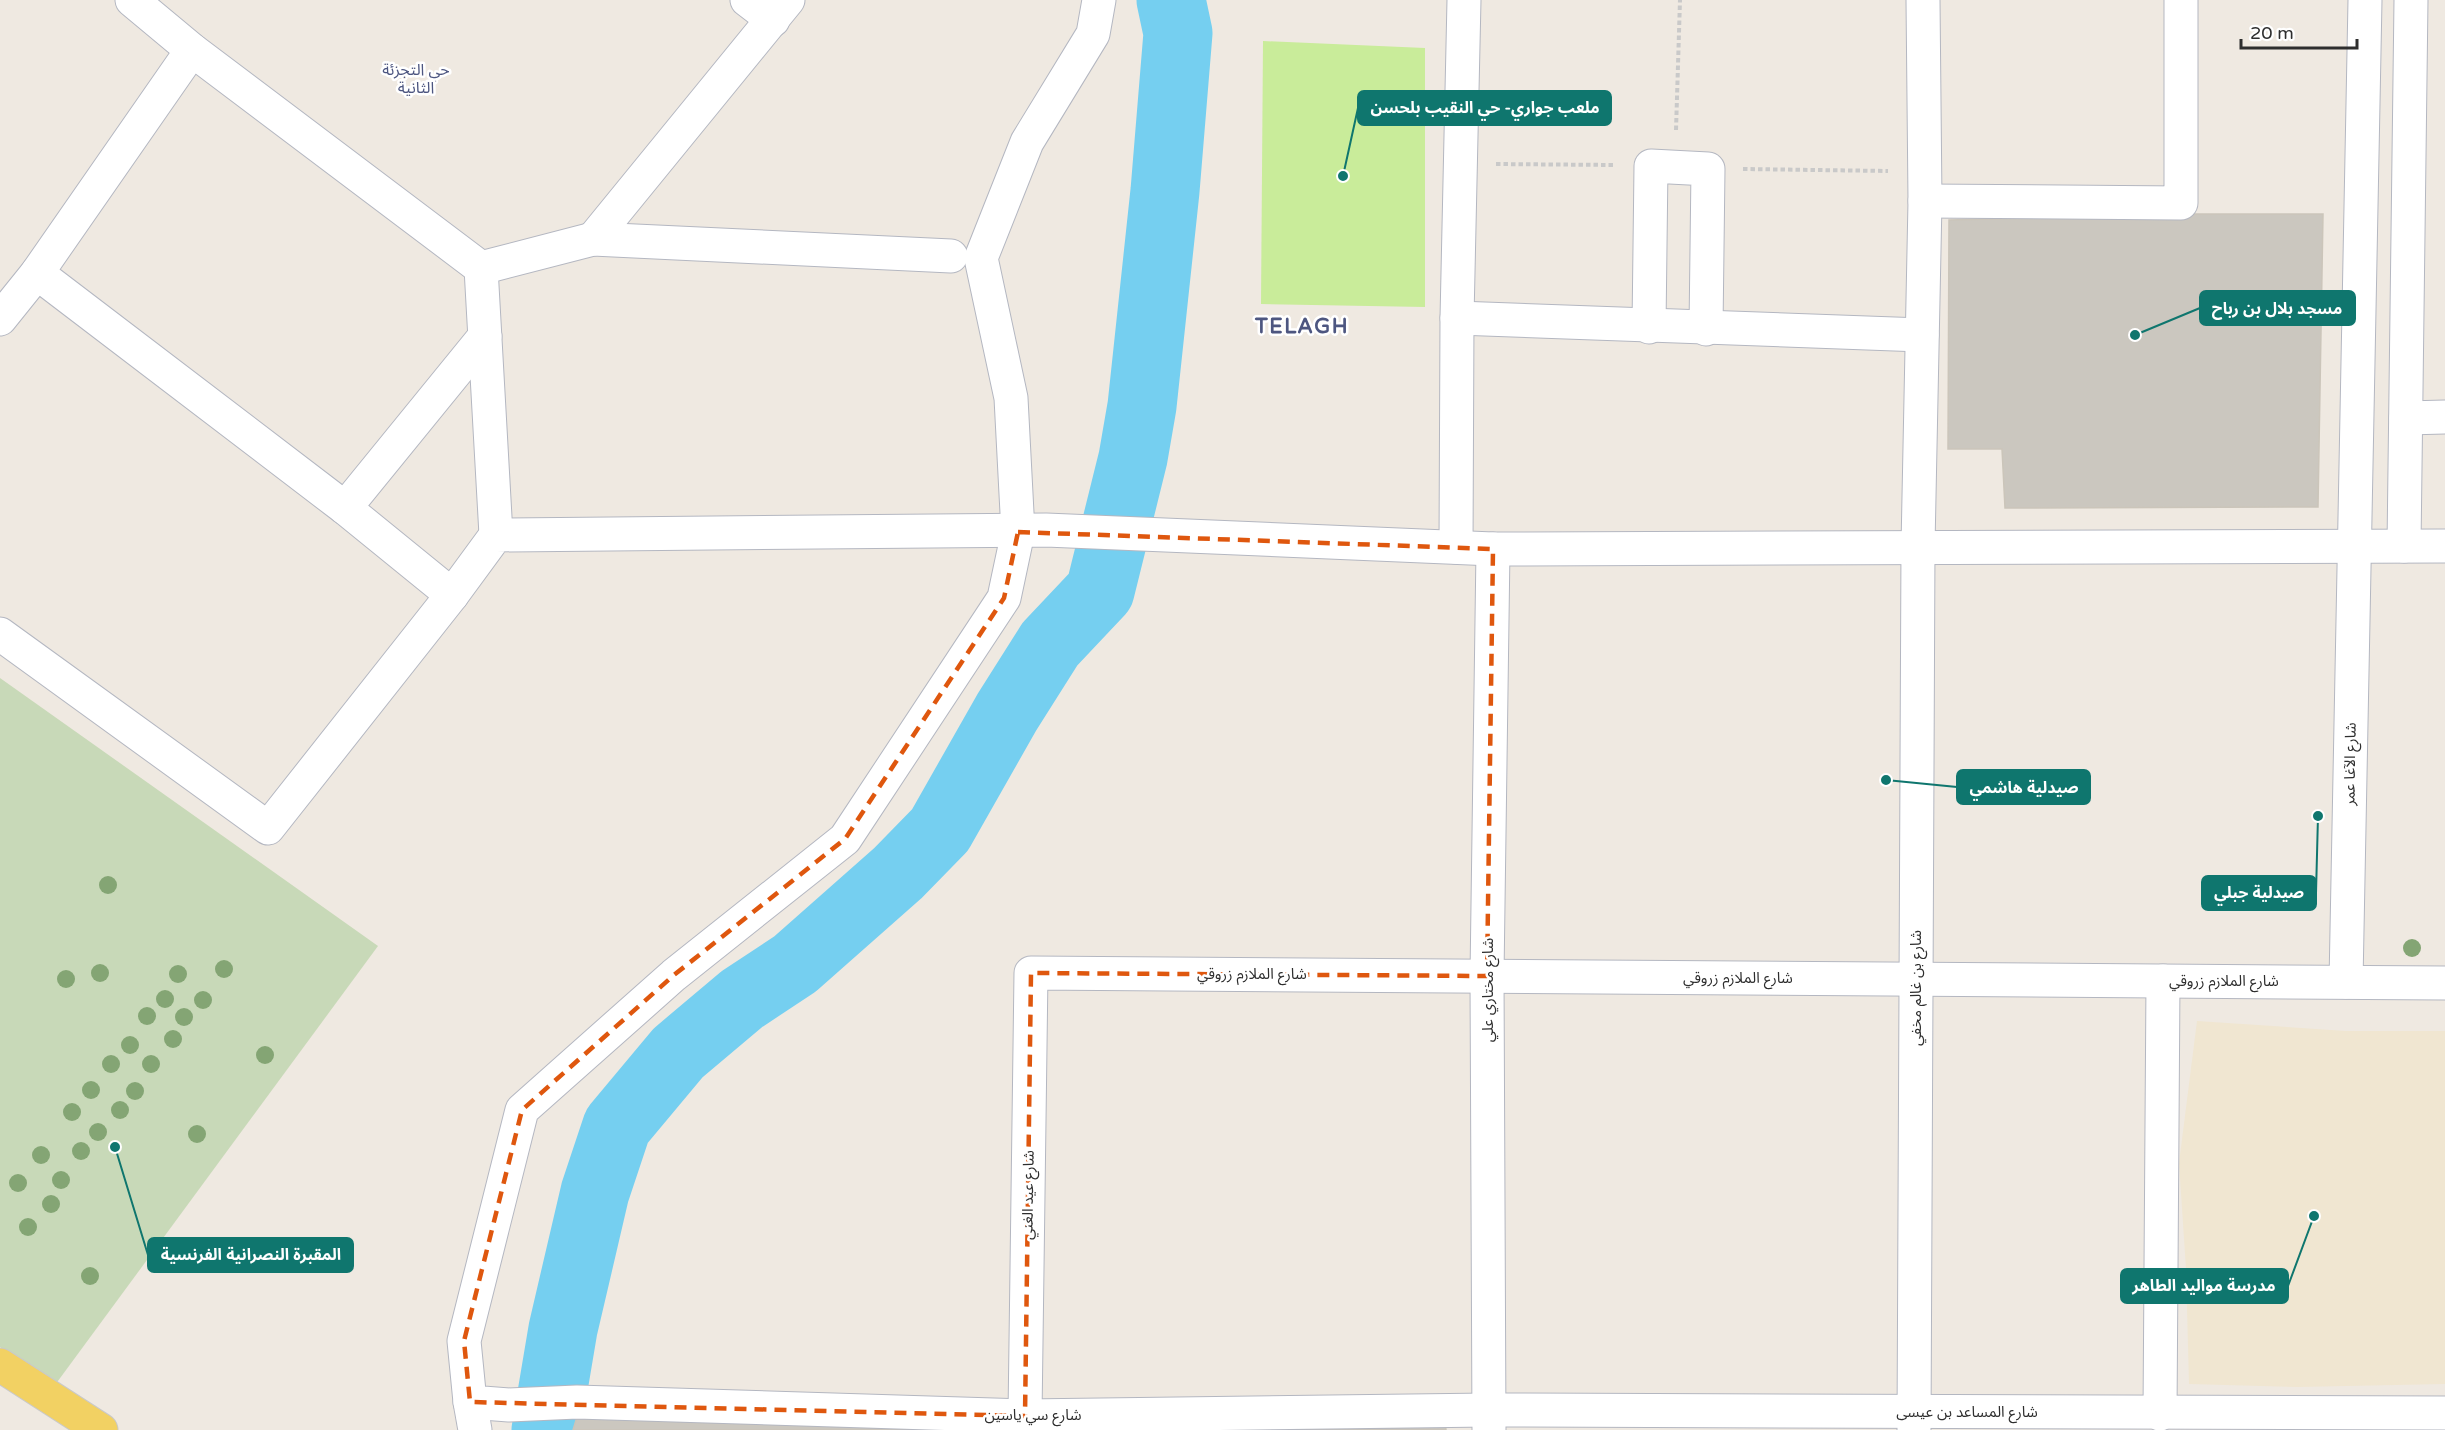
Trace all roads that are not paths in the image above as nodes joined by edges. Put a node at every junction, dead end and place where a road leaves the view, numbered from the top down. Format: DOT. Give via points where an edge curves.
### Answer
graph roads {
  1 [pos="132,0"];
  2 [pos="747,0"];
  3 [pos="1099,0"];
  4 [pos="1464,0"];
  5 [pos="1923,0"];
  6 [pos="2181,0"];
  7 [pos="2365,0"];
  8 [pos="2411,0"];
  9 [pos="780,10"];
  10 [pos="192,50"];
  11 [pos="1925,186"];
  12 [pos="593,240"];
  13 [pos="951,256"];
  14 [pos="481,268"];
  15 [pos="37,273"];
  16 [pos="1456,318"];
  17 [pos="0,319"];
  18 [pos="1649,327"];
  19 [pos="1706,329"];
  20 [pos="1923,335"];
  21 [pos="485,336"];
  22 [pos="2445,417"];
  23 [pos="2406,418"];
  24 [pos="345,508"];
  25 [pos="1032,531"];
  26 [pos="496,535"];
  27 [pos="1918,546"];
  28 [pos="2353,546"];
  29 [pos="2404,546"];
  30 [pos="2445,546"];
  31 [pos="1456,547"];
  32 [pos="1493,549"];
  33 [pos="452,596"];
  34 [pos="0,634"];
  35 [pos="1031,973"];
  36 [pos="1487,976"];
  37 [pos="1916,979"];
  38 [pos="2163,981"];
  39 [pos="2346,982"];
  40 [pos="2445,983"];
  41 [pos="0,1365"];
  42 [pos="2445,1413"];
  43 [pos="2160,1414"];
  44 [pos="472,1416"];
  45 [pos="1025,1416"];
  46 [pos="2349,1417"];
  47 [pos="1489,1420"];
  48 [pos="1914,1421"];
  49 [pos="101,1430"];
  1 -- 10 [label="street"];
  2 -- 9 [label="street"];
  3 -- 25 [label="street" via="1092,34 1028,142 981,258 1011,398"];
  4 -- 16 [label="street"];
  5 -- 11 [label="street, شارع بن غالم مخفي"];
  6 -- 11 [label="street" via="2181,203"];
  7 -- 28 [label="street, شارع الآغا عمر"];
  8 -- 23 [label="street"];
  9 -- 12 [label="street"];
  10 -- 14 [label="street"];
  10 -- 15 [label="street"];
  11 -- 20 [label="street, شارع بن غالم مخفي"];
  12 -- 13 [label="street"];
  12 -- 14 [label="street"];
  14 -- 21 [label="street"];
  15 -- 17 [label="street"];
  15 -- 24 [label="street"];
  16 -- 18 [label="street"];
  16 -- 31 [label="street"];
  18 -- 19 [label="street"];
  18 -- 19 [label="street" via="1675,167 1708,169"];
  19 -- 20 [label="street"];
  20 -- 27 [label="street, شارع بن غالم مخفي"];
  21 -- 24 [label="street"];
  21 -- 26 [label="street"];
  22 -- 23 [label="street"];
  23 -- 29 [label="street"];
  24 -- 33 [label="street"];
  25 -- 26 [label="street"];
  25 -- 31 [label="street"];
  25 -- 44 [label="street" via="1004,598 845,839 674,975 522,1110 464,1341"];
  26 -- 33 [label="street"];
  27 -- 28 [label="street"];
  27 -- 32 [label="street"];
  27 -- 37 [label="street, شارع بن غالم مخفي"];
  28 -- 29 [label="street"];
  28 -- 39 [label="street, شارع الآغا عمر"];
  29 -- 30 [label="street"];
  31 -- 32 [label="street"];
  32 -- 36 [label="street, شارع مختاري علي"];
  33 -- 34 [label="street" via="268,828"];
  35 -- 36 [label="street, شارع الملازم زروقي"];
  35 -- 45 [label="street, شارع عيد الغني"];
  36 -- 37 [label="street, شارع الملازم زروقي"];
  36 -- 47 [label="street, شارع مختاري علي"];
  37 -- 38 [label="street, شارع الملازم زروقي"];
  37 -- 48 [label="street, شارع بن غالم مخفي"];
  38 -- 39 [label="street, شارع الملازم زروقي"];
  38 -- 43 [label="street"];
  39 -- 40 [label="street, شارع الملازم زروقي"];
  41 -- 49 [label="main road"];
  42 -- 46 [label="street, شارع المساعد بن عيسى"];
  43 -- 46 [label="street, شارع المساعد بن عيسى"];
  43 -- 48 [label="street, شارع المساعد بن عيسى"];
  44 -- 45 [label="street, شارع سي ياسين" via="509,1405 577,1402"];
  45 -- 47 [label="street, شارع سي ياسين"];
  47 -- 48 [label="street, شارع المساعد بن عيسى"];
}
